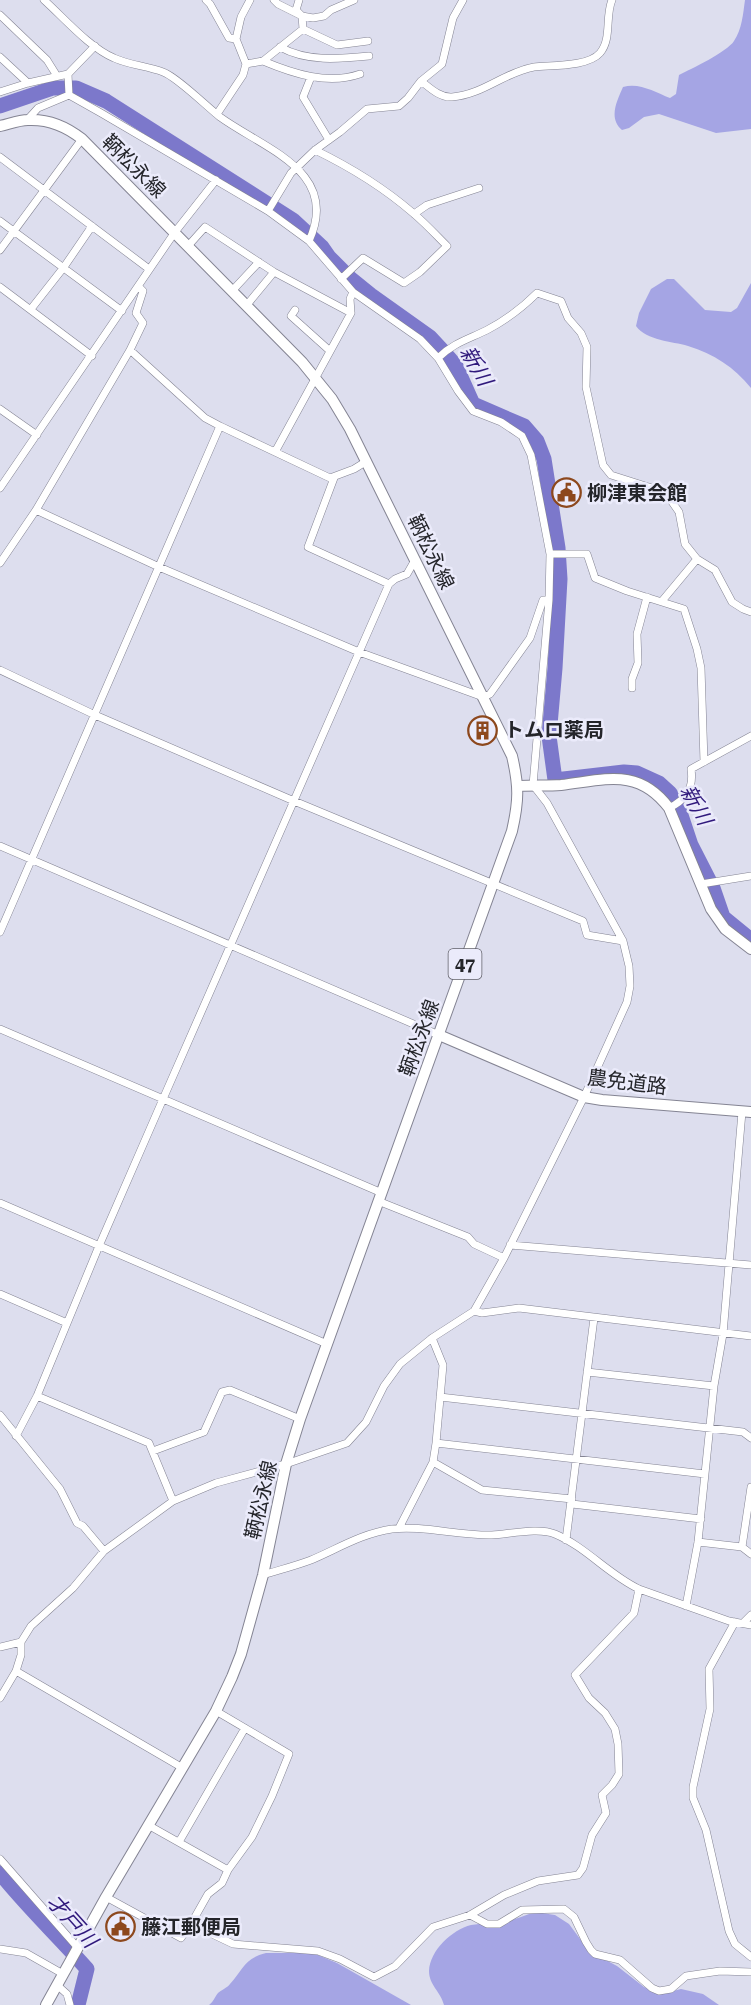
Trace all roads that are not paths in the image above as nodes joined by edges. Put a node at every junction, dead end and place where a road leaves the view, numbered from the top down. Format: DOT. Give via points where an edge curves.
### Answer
graph roads {
  1 [pos="44,0"];
  2 [pos="206,0"];
  3 [pos="250,0"];
  4 [pos="274,0"];
  5 [pos="299,0"];
  6 [pos="354,0"];
  7 [pos="463,0"];
  8 [pos="612,0"];
  9 [pos="0,15"];
  10 [pos="302,16"];
  11 [pos="303,29"];
  12 [pos="236,39"];
  13 [pos="368,41"];
  14 [pos="95,46"];
  15 [pos="280,47"];
  16 [pos="369,56"];
  17 [pos="0,57"];
  18 [pos="263,61"];
  19 [pos="246,64"];
  20 [pos="360,74"];
  21 [pos="57,75"];
  22 [pos="69,76"];
  23 [pos="311,77"];
  24 [pos="421,81"];
  25 [pos="28,83"];
  26 [pos="0,93"];
  27 [pos="69,95"];
  28 [pos="217,114"];
  29 [pos="28,119"];
  30 [pos="0,126"];
  31 [pos="82,139"];
  32 [pos="329,140"];
  33 [pos="315,150"];
  34 [pos="0,157"];
  35 [pos="298,167"];
  36 [pos="216,180"];
  37 [pos="479,188"];
  38 [pos="43,191"];
  39 [pos="268,211"];
  40 [pos="414,214"];
  41 [pos="0,221"];
  42 [pos="92,226"];
  43 [pos="15,231"];
  44 [pos="175,232"];
  45 [pos="309,241"];
  46 [pos="188,246"];
  47 [pos="0,250"];
  48 [pos="259,262"];
  49 [pos="64,267"];
  50 [pos="150,269"];
  51 [pos="274,272"];
  52 [pos="341,279"];
  53 [pos="0,287"];
  54 [pos="139,287"];
  55 [pos="232,291"];
  56 [pos="353,292"];
  57 [pos="246,306"];
  58 [pos="31,309"];
  59 [pos="295,310"];
  60 [pos="122,311"];
  61 [pos="351,313"];
  62 [pos="130,350"];
  63 [pos="330,351"];
  64 [pos="92,356"];
  65 [pos="438,358"];
  66 [pos="315,378"];
  67 [pos="0,409"];
  68 [pos="220,426"];
  69 [pos="37,435"];
  70 [pos="274,452"];
  71 [pos="367,461"];
  72 [pos="334,477"];
  73 [pos="0,488"];
  74 [pos="36,510"];
  75 [pos="550,554"];
  76 [pos="697,558"];
  77 [pos="415,560"];
  78 [pos="0,563"];
  79 [pos="159,567"];
  80 [pos="389,584"];
  81 [pos="647,597"];
  82 [pos="549,600"];
  83 [pos="662,601"];
  84 [pos="751,612"];
  85 [pos="359,652"];
  86 [pos="0,670"];
  87 [pos="632,688"];
  88 [pos="483,697"];
  89 [pos="94,715"];
  90 [pos="751,736"];
  91 [pos="704,762"];
  92 [pos="533,785"];
  93 [pos="519,786"];
  94 [pos="294,801"];
  95 [pos="669,808"];
  96 [pos="0,846"];
  97 [pos="32,861"];
  98 [pos="751,876"];
  99 [pos="494,882"];
  100 [pos="701,884"];
  101 [pos="0,932"];
  102 [pos="623,941"];
  103 [pos="231,946"];
  104 [pos="751,949"];
  105 [pos="0,1029"];
  106 [pos="439,1035"];
  107 [pos="585,1096"];
  108 [pos="163,1099"];
  109 [pos="746,1112"];
  110 [pos="380,1197"];
  111 [pos="0,1203"];
  112 [pos="510,1245"];
  113 [pos="99,1246"];
  114 [pos="504,1257"];
  115 [pos="729,1263"];
  116 [pos="751,1265"];
  117 [pos="0,1294"];
  118 [pos="474,1311"];
  119 [pos="594,1318"];
  120 [pos="67,1323"];
  121 [pos="723,1334"];
  122 [pos="751,1336"];
  123 [pos="432,1338"];
  124 [pos="327,1344"];
  125 [pos="587,1372"];
  126 [pos="714,1386"];
  127 [pos="38,1396"];
  128 [pos="440,1397"];
  129 [pos="582,1413"];
  130 [pos="0,1415"];
  131 [pos="300,1419"];
  132 [pos="710,1428"];
  133 [pos="16,1436"];
  134 [pos="751,1438"];
  135 [pos="436,1443"];
  136 [pos="153,1451"];
  137 [pos="577,1458"];
  138 [pos="433,1462"];
  139 [pos="286,1464"];
  140 [pos="705,1474"];
  141 [pos="751,1487"];
  142 [pos="173,1501"];
  143 [pos="572,1501"];
  144 [pos="701,1519"];
  145 [pos="399,1528"];
  146 [pos="566,1540"];
  147 [pos="698,1542"];
  148 [pos="742,1547"];
  149 [pos="104,1551"];
  150 [pos="751,1554"];
  151 [pos="263,1575"];
  152 [pos="639,1589"];
  153 [pos="686,1606"];
  154 [pos="751,1615"];
  155 [pos="735,1622"];
  156 [pos="748,1624"];
  157 [pos="21,1642"];
  158 [pos="0,1647"];
  159 [pos="16,1671"];
  160 [pos="0,1698"];
  161 [pos="216,1712"];
  162 [pos="245,1728"];
  163 [pos="182,1767"];
  164 [pos="148,1826"];
  165 [pos="179,1842"];
  166 [pos="0,1858"];
  167 [pos="228,1870"];
  168 [pos="106,1897"];
  169 [pos="470,1916"];
  170 [pos="191,1924"];
  171 [pos="0,1949"];
  172 [pos="75,1952"];
  173 [pos="751,1957"];
  174 [pos="751,1972"];
  175 [pos="63,1974"];
  176 [pos="57,1985"];
  177 [pos="46,2005"];
  178 [pos="70,2005"];
  1 -- 14 [label="street"];
  2 -- 12 [label="street" via="229,38"];
  3 -- 12 [label="street"];
  4 -- 10 [label="street"];
  5 -- 10 [label="street" via="296,10"];
  6 -- 10 [label="street" via="324,16"];
  7 -- 24 [label="street" via="453,18 442,64"];
  8 -- 24 [label="street" via="600,54 583,62 532,68 452,98 442,97"];
  9 -- 21 [label="street"];
  10 -- 11 [label="street"];
  11 -- 13 [label="street" via="337,45"];
  11 -- 15 [label="street"];
  12 -- 19 [label="street"];
  14 -- 22 [label="street"];
  14 -- 28 [label="street" via="114,58 165,72"];
  15 -- 16 [label="street" via="332,60"];
  15 -- 18 [label="street"];
  17 -- 25 [label="street"];
  18 -- 19 [label="street"];
  18 -- 23 [label="street"];
  19 -- 28 [label="street"];
  20 -- 23 [label="street" via="347,78"];
  21 -- 22 [label="street"];
  21 -- 25 [label="street"];
  22 -- 27 [label="street"];
  23 -- 32 [label="street" via="303,97"];
  24 -- 32 [label="street" via="399,106 367,109"];
  25 -- 26 [label="street"];
  27 -- 29 [label="street" via="38,108"];
  27 -- 36 [label="street"];
  28 -- 35 [label="street"];
  29 -- 30 [label="main road, 鞆松永線 / 47"];
  29 -- 31 [label="main road, 鞆松永線 / 47" via="54,123"];
  31 -- 38 [label="street"];
  31 -- 44 [label="main road, 鞆松永線 / 47"];
  32 -- 33 [label="street"];
  33 -- 35 [label="street"];
  33 -- 40 [label="street" via="348,166"];
  34 -- 38 [label="street"];
  35 -- 39 [label="street"];
  35 -- 45 [label="street" via="317,201 315,228"];
  36 -- 39 [label="street"];
  36 -- 44 [label="street"];
  37 -- 40 [label="street" via="427,205"];
  38 -- 42 [label="street"];
  38 -- 43 [label="street"];
  39 -- 45 [label="street"];
  40 -- 52 [label="street" via="447,246 420,272 404,283 363,258"];
  41 -- 43 [label="street"];
  42 -- 49 [label="street"];
  42 -- 50 [label="street"];
  43 -- 47 [label="street"];
  43 -- 49 [label="street"];
  44 -- 46 [label="main road, 鞆松永線 / 47"];
  44 -- 50 [label="street"];
  45 -- 52 [label="street"];
  46 -- 48 [label="street" via="205,226"];
  46 -- 55 [label="main road, 鞆松永線 / 47"];
  48 -- 51 [label="street"];
  48 -- 55 [label="street"];
  49 -- 58 [label="street"];
  49 -- 60 [label="street"];
  50 -- 54 [label="street"];
  51 -- 57 [label="street"];
  51 -- 61 [label="street"];
  52 -- 56 [label="street"];
  53 -- 58 [label="street"];
  54 -- 60 [label="street"];
  54 -- 62 [label="street" via="142,291 136,313 143,323"];
  55 -- 57 [label="main road, 鞆松永線 / 47"];
  56 -- 61 [label="street"];
  56 -- 65 [label="street" via="420,339"];
  57 -- 66 [label="main road, 鞆松永線 / 47"];
  58 -- 64 [label="street"];
  59 -- 63 [label="street" via="291,316"];
  60 -- 64 [label="street"];
  61 -- 63 [label="street"];
  62 -- 68 [label="street" via="205,418"];
  62 -- 74 [label="street"];
  63 -- 66 [label="street"];
  64 -- 69 [label="street"];
  65 -- 75 [label="street" via="473,411 522,436 531,455"];
  65 -- 76 [label="street" via="448,348 523,308 537,293 561,301 587,347 586,387 603,465 611,476 655,489 670,499 679,512 685,544"];
  66 -- 70 [label="street"];
  66 -- 71 [label="main road, 鞆松永線 / 47" via="332,399"];
  67 -- 69 [label="street"];
  68 -- 70 [label="street"];
  68 -- 79 [label="street"];
  69 -- 73 [label="street"];
  70 -- 72 [label="street"];
  71 -- 72 [label="street"];
  71 -- 77 [label="main road, 鞆松永線 / 47"];
  72 -- 80 [label="street" via="308,547"];
  74 -- 78 [label="street"];
  74 -- 79 [label="street"];
  75 -- 81 [label="street" via="587,554 595,578"];
  75 -- 82 [label="street"];
  76 -- 83 [label="street"];
  76 -- 84 [label="street" via="715,570 732,602"];
  77 -- 80 [label="street" via="407,574"];
  77 -- 88 [label="main road, 鞆松永線 / 47"];
  79 -- 85 [label="street"];
  79 -- 89 [label="street"];
  80 -- 85 [label="street"];
  81 -- 83 [label="street"];
  81 -- 87 [label="street" via="637,634 638,663"];
  82 -- 88 [label="street" via="543,600 530,638 490,694"];
  82 -- 92 [label="street"];
  83 -- 91 [label="street" via="684,609 697,649"];
  85 -- 88 [label="street"];
  85 -- 94 [label="street"];
  86 -- 89 [label="street"];
  88 -- 93 [label="main road, 鞆松永線 / 47" via="512,756"];
  89 -- 94 [label="street"];
  89 -- 97 [label="street"];
  90 -- 91 [label="street"];
  91 -- 95 [label="street" via="691,769 693,782 681,802"];
  92 -- 93 [label="main road"];
  92 -- 95 [label="main road" via="630,779 660,796"];
  92 -- 102 [label="street" via="547,803"];
  93 -- 99 [label="main road, 鞆松永線 / 47" via="512,831"];
  94 -- 99 [label="street"];
  94 -- 103 [label="street"];
  95 -- 100 [label="main road"];
  96 -- 97 [label="street"];
  97 -- 101 [label="street"];
  97 -- 103 [label="street"];
  98 -- 100 [label="street"];
  99 -- 102 [label="street" via="583,921 587,935"];
  99 -- 106 [label="main road, 鞆松永線 / 47"];
  100 -- 104 [label="main road" via="725,929"];
  102 -- 107 [label="street" via="629,966 627,1002"];
  103 -- 106 [label="street"];
  103 -- 108 [label="street"];
  105 -- 108 [label="street"];
  106 -- 107 [label="main road, 農免道路"];
  106 -- 110 [label="main road, 鞆松永線 / 47"];
  107 -- 109 [label="main road, 農免道路"];
  107 -- 112 [label="street"];
  108 -- 110 [label="street"];
  108 -- 113 [label="street"];
  109 -- 115 [label="street"];
  110 -- 114 [label="street"];
  110 -- 124 [label="main road, 鞆松永線 / 47"];
  111 -- 113 [label="street"];
  112 -- 114 [label="street"];
  112 -- 115 [label="street"];
  113 -- 120 [label="street"];
  113 -- 124 [label="street"];
  114 -- 118 [label="street"];
  115 -- 116 [label="street"];
  115 -- 121 [label="street"];
  117 -- 120 [label="street"];
  118 -- 119 [label="street" via="519,1308"];
  118 -- 123 [label="street"];
  119 -- 121 [label="street"];
  119 -- 125 [label="street"];
  120 -- 127 [label="street"];
  121 -- 122 [label="street"];
  121 -- 126 [label="street"];
  123 -- 128 [label="street" via="443,1365"];
  123 -- 139 [label="street" via="400,1364 366,1422 347,1443"];
  124 -- 131 [label="main road, 鞆松永線 / 47"];
  125 -- 126 [label="street"];
  125 -- 129 [label="street"];
  126 -- 132 [label="street"];
  127 -- 133 [label="street"];
  127 -- 136 [label="street" via="149,1443"];
  128 -- 129 [label="street"];
  128 -- 135 [label="street"];
  129 -- 132 [label="street"];
  129 -- 137 [label="street"];
  130 -- 133 [label="street"];
  131 -- 136 [label="street" via="230,1390 222,1392 204,1432"];
  131 -- 139 [label="main road, 鞆松永線 / 47"];
  132 -- 134 [label="street" via="743,1432"];
  132 -- 140 [label="street"];
  133 -- 149 [label="street" via="60,1489 77,1523"];
  135 -- 137 [label="street"];
  135 -- 138 [label="street"];
  136 -- 142 [label="street"];
  137 -- 140 [label="street"];
  137 -- 143 [label="street"];
  138 -- 143 [label="street" via="482,1490"];
  138 -- 145 [label="street"];
  139 -- 142 [label="street" via="216,1483"];
  139 -- 151 [label="main road, 鞆松永線 / 47"];
  140 -- 144 [label="street"];
  141 -- 148 [label="street"];
  142 -- 149 [label="street"];
  143 -- 144 [label="street"];
  143 -- 146 [label="street"];
  144 -- 147 [label="street"];
  145 -- 146 [label="street" via="488,1535 533,1530"];
  145 -- 151 [label="street" via="372,1533"];
  146 -- 152 [label="street"];
  147 -- 148 [label="street"];
  147 -- 153 [label="street"];
  148 -- 150 [label="street"];
  149 -- 157 [label="street" via="73,1588 31,1626"];
  151 -- 161 [label="main road, 鞆松永線 / 47" via="241,1654"];
  152 -- 153 [label="street"];
  152 -- 169 [label="street" via="634,1613 575,1675 615,1729 618,1744 619,1774 602,1795 606,1813 592,1835 583,1868 578,1875 537,1881 504,1895"];
  153 -- 155 [label="street"];
  154 -- 156 [label="street"];
  155 -- 156 [label="street"];
  155 -- 173 [label="street" via="709,1669 710,1708 693,1798 706,1830 729,1930 735,1944"];
  157 -- 158 [label="street"];
  157 -- 159 [label="street"];
  159 -- 160 [label="street"];
  159 -- 163 [label="street"];
  161 -- 162 [label="street"];
  161 -- 163 [label="main road, 鞆松永線 / 47"];
  162 -- 165 [label="street"];
  162 -- 167 [label="street" via="289,1754 252,1837"];
  163 -- 164 [label="main road, 鞆松永線 / 47"];
  164 -- 165 [label="street"];
  164 -- 168 [label="main road, 鞆松永線 / 47"];
  165 -- 167 [label="street"];
  166 -- 172 [label="street"];
  167 -- 170 [label="street"];
  168 -- 170 [label="street" via="181,1938"];
  168 -- 172 [label="main road, 鞆松永線 / 47"];
  169 -- 170 [label="street" via="433,1927 395,1966 374,1977 318,1951 233,1944"];
  169 -- 174 [label="street" via="487,1924 499,1924 522,1910 564,1909 574,1917 595,1954 620,1960 658,1990 671,1989 686,1976"];
  171 -- 175 [label="street" via="26,1953"];
  172 -- 175 [label="main road, 鞆松永線 / 47"];
  175 -- 176 [label="main road, 鞆松永線 / 47"];
  176 -- 177 [label="main road, 鞆松永線 / 47"];
  176 -- 178 [label="street" via="67,1994"];
}
